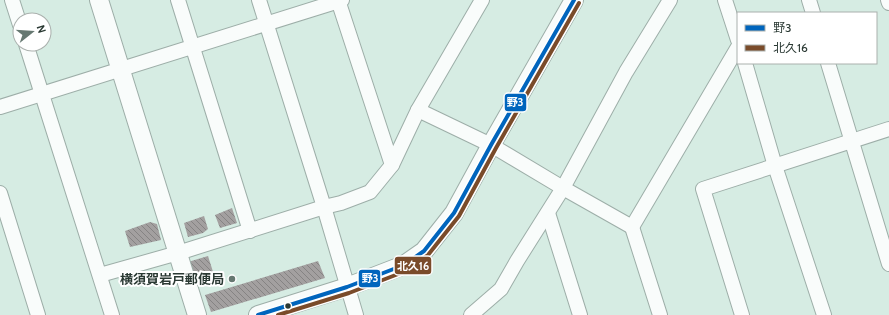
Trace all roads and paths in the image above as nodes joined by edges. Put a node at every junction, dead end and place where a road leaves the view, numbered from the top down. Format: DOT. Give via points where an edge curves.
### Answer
graph roads {
  1 [pos="12,0"];
  2 [pos="99,0"];
  3 [pos="178,0"];
  4 [pos="259,0"];
  5 [pos="340,0"];
  6 [pos="482,0"];
  7 [pos="574,0"];
  8 [pos="670,0"];
  9 [pos="725,0"];
  10 [pos="809,0"];
  11 [pos="888,0"];
  12 [pos="889,3"];
  13 [pos="16,12"];
  14 [pos="813,12"];
  15 [pos="267,24"];
  16 [pos="737,37"];
  17 [pos="192,47"];
  18 [pos="737,50"];
  19 [pos="29,52"];
  20 [pos="745,64"];
  21 [pos="828,64"];
  22 [pos="120,69"];
  23 [pos="42,94"];
  24 [pos="0,107"];
  25 [pos="418,110"];
  26 [pos="889,129"];
  27 [pos="852,141"];
  28 [pos="491,145"];
  29 [pos="392,165"];
  30 [pos="775,166"];
  31 [pos="563,188"];
  32 [pos="0,193"];
  33 [pos="324,207"];
  34 [pos="548,212"];
  35 [pos="632,227"];
  36 [pos="250,231"];
  37 [pos="178,253"];
  38 [pos="889,264"];
  39 [pos="100,275"];
  40 [pos="347,287"];
  41 [pos="38,315"];
  42 [pos="112,315"];
  43 [pos="197,315"];
  44 [pos="258,315"];
  45 [pos="356,315"];
  46 [pos="471,315"];
  47 [pos="580,315"];
  48 [pos="660,315"];
  49 [pos="742,315"];
  50 [pos="824,315"];
  1 -- 13 [label="street"];
  2 -- 22 [label="street"];
  3 -- 17 [label="street"];
  4 -- 15 [label="street"];
  5 -- 15 [label="street"];
  5 -- 29 [label="street"];
  6 -- 25 [label="street"];
  7 -- 28 [label="street"];
  8 -- 31 [label="street" via="626,72"];
  9 -- 16 [label="street"];
  10 -- 14 [label="street"];
  11 -- 12 [label="street"];
  15 -- 17 [label="street"];
  15 -- 33 [label="street"];
  17 -- 22 [label="street"];
  17 -- 36 [label="street"];
  18 -- 35 [label="street"];
  19 -- 23 [label="street"];
  20 -- 30 [label="street"];
  21 -- 27 [label="street"];
  22 -- 23 [label="street"];
  22 -- 37 [label="street"];
  23 -- 24 [label="street"];
  23 -- 39 [label="street"];
  25 -- 28 [label="street"];
  25 -- 29 [label="street"];
  26 -- 27 [label="street"];
  27 -- 30 [label="street"];
  27 -- 38 [label="street"];
  28 -- 31 [label="street"];
  28 -- 40 [label="street" via="454,213 424,251 404,265"];
  29 -- 33 [label="street" via="370,192"];
  30 -- 49 [label="street" via="703,189"];
  30 -- 50 [label="street"];
  31 -- 34 [label="street"];
  31 -- 35 [label="street"];
  32 -- 41 [label="street"];
  33 -- 36 [label="street"];
  33 -- 40 [label="street"];
  34 -- 46 [label="street" via="501,289"];
  34 -- 47 [label="street"];
  35 -- 48 [label="street"];
  36 -- 37 [label="street"];
  37 -- 39 [label="street"];
  37 -- 43 [label="street"];
  39 -- 42 [label="street"];
  40 -- 44 [label="street"];
  40 -- 45 [label="street"];
}
